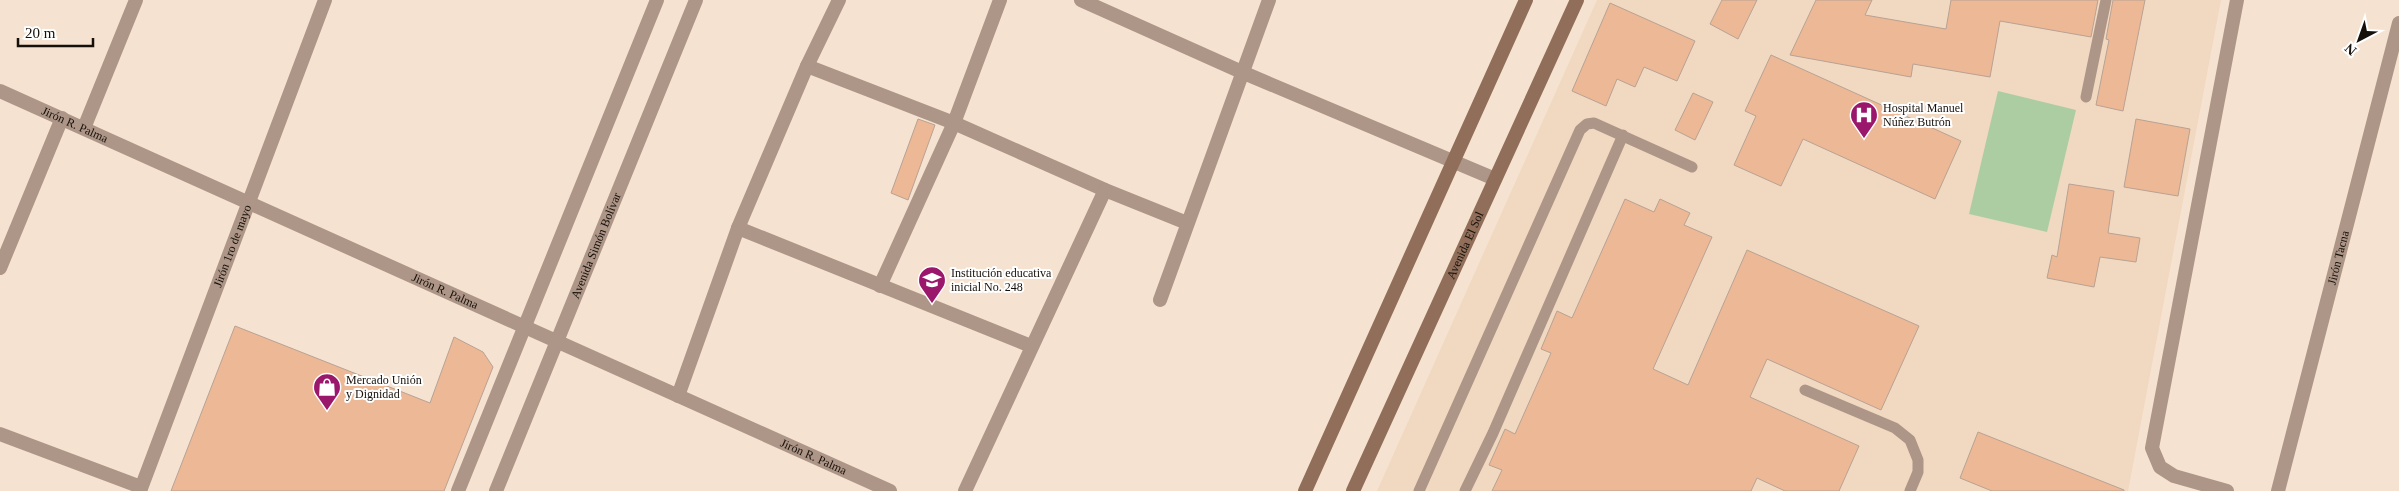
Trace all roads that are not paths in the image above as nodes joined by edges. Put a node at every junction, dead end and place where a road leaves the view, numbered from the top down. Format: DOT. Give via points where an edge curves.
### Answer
graph roads {
  1 [pos="136,0"];
  2 [pos="325,0"];
  3 [pos="657,0"];
  4 [pos="696,0"];
  5 [pos="839,0"];
  6 [pos="1000,0"];
  7 [pos="1081,0"];
  8 [pos="1269,0"];
  9 [pos="1526,0"];
  10 [pos="1577,0"];
  11 [pos="2106,0"];
  12 [pos="2237,0"];
  13 [pos="1100,4"];
  14 [pos="2399,23"];
  15 [pos="807,66"];
  16 [pos="1244,73"];
  17 [pos="0,90"];
  18 [pos="2086,97"];
  19 [pos="62,118"];
  20 [pos="954,123"];
  21 [pos="84,128"];
  22 [pos="1623,134"];
  23 [pos="1452,162"];
  24 [pos="1692,167"];
  25 [pos="1495,180"];
  26 [pos="1105,190"];
  27 [pos="248,202"];
  28 [pos="1187,223"];
  29 [pos="738,228"];
  30 [pos="0,268"];
  31 [pos="880,286"];
  32 [pos="1160,300"];
  33 [pos="525,326"];
  34 [pos="558,341"];
  35 [pos="1031,346"];
  36 [pos="1805,390"];
  37 [pos="678,396"];
  38 [pos="0,434"];
  39 [pos="870,487"];
  40 [pos="141,489"];
  41 [pos="458,491"];
  42 [pos="496,491"];
  43 [pos="890,491"];
  44 [pos="964,491"];
  45 [pos="1305,491"];
  46 [pos="1353,491"];
  47 [pos="1418,491"];
  48 [pos="1465,491"];
  49 [pos="1910,491"];
  50 [pos="2227,491"];
  51 [pos="2278,491"];
  1 -- 21 [label="street"];
  2 -- 27 [label="street, Jirón 1ro de mayo"];
  3 -- 33 [label="street"];
  4 -- 34 [label="street, Avenida Simón Bolívar"];
  5 -- 15 [label="street"];
  6 -- 20 [label="street"];
  7 -- 13 [label="street"];
  8 -- 16 [label="street"];
  9 -- 23 [label="main road"];
  10 -- 25 [label="main road, Avenida El Sol"];
  11 -- 18 [label="lane"];
  12 -- 50 [label="street" via="2152,448 2160,467 2174,476"];
  13 -- 16 [label="street"];
  14 -- 51 [label="street, Jirón Tacna"];
  15 -- 20 [label="street"];
  15 -- 29 [label="street"];
  16 -- 23 [label="street"];
  16 -- 28 [label="street"];
  17 -- 19 [label="street, Jirón R. Palma"];
  19 -- 21 [label="street, Jirón R. Palma"];
  19 -- 30 [label="street"];
  20 -- 26 [label="street"];
  20 -- 31 [label="street"];
  21 -- 27 [label="street, Jirón R. Palma"];
  22 -- 24 [label="lane"];
  22 -- 47 [label="lane" via="1594,123 1587,124 1576,135"];
  22 -- 48 [label="lane"];
  23 -- 25 [label="street"];
  23 -- 45 [label="main road"];
  25 -- 46 [label="main road, Avenida El Sol"];
  26 -- 28 [label="street"];
  26 -- 35 [label="street"];
  27 -- 33 [label="street, Jirón R. Palma"];
  27 -- 40 [label="street, Jirón 1ro de mayo"];
  28 -- 32 [label="street"];
  29 -- 31 [label="street"];
  29 -- 37 [label="street"];
  31 -- 35 [label="street"];
  33 -- 34 [label="street, Jirón R. Palma"];
  33 -- 41 [label="street"];
  34 -- 37 [label="street, Jirón R. Palma"];
  34 -- 42 [label="street, Avenida Simón Bolívar"];
  35 -- 44 [label="street"];
  36 -- 49 [label="lane" via="1895,428 1910,440 1918,460 1918,472"];
  37 -- 39 [label="street, Jirón R. Palma"];
  38 -- 40 [label="street"];
  39 -- 43 [label="street, Jirón R. Palma"];
}
